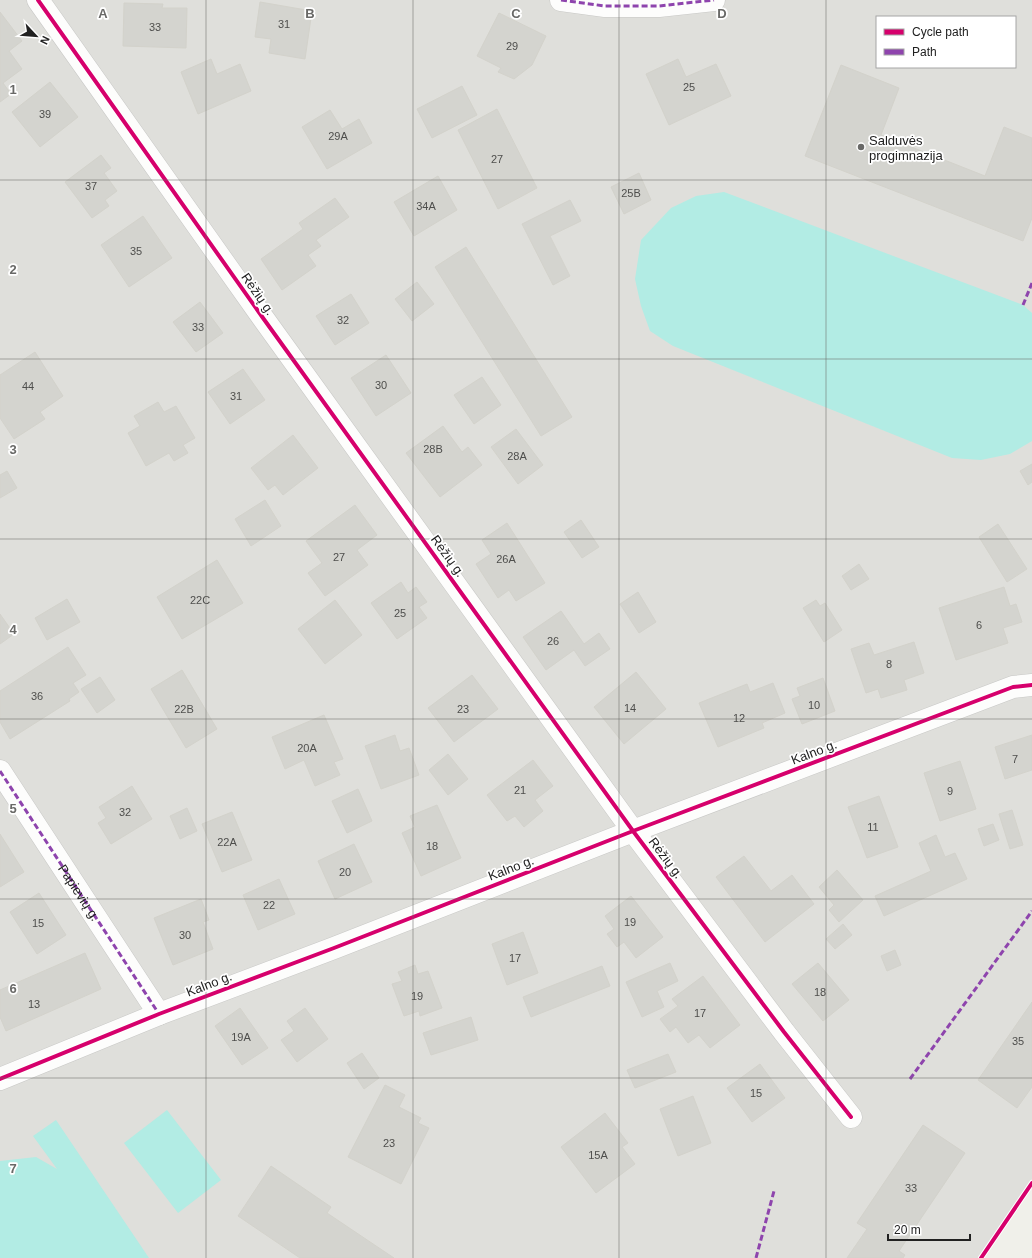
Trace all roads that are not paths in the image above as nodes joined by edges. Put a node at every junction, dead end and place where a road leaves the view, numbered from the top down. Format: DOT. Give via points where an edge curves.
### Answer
graph roads {
  1 [pos="38,0"];
  2 [pos="561,0"];
  3 [pos="714,0"];
  4 [pos="1032,685"];
  5 [pos="0,770"];
  6 [pos="633,831"];
  7 [pos="159,1014"];
  8 [pos="0,1079"];
  9 [pos="851,1117"];
  1 -- 6 [label="street, Rėžių g." via="263,318"];
  2 -- 3 [label="street" via="605,6 659,6"];
  4 -- 6 [label="street, Kalno g." via="1013,687"];
  5 -- 7 [label="street, Papievių g."];
  6 -- 7 [label="street, Kalno g."];
  6 -- 9 [label="street, Rėžių g."];
  7 -- 8 [label="street, Kalno g."];
}
